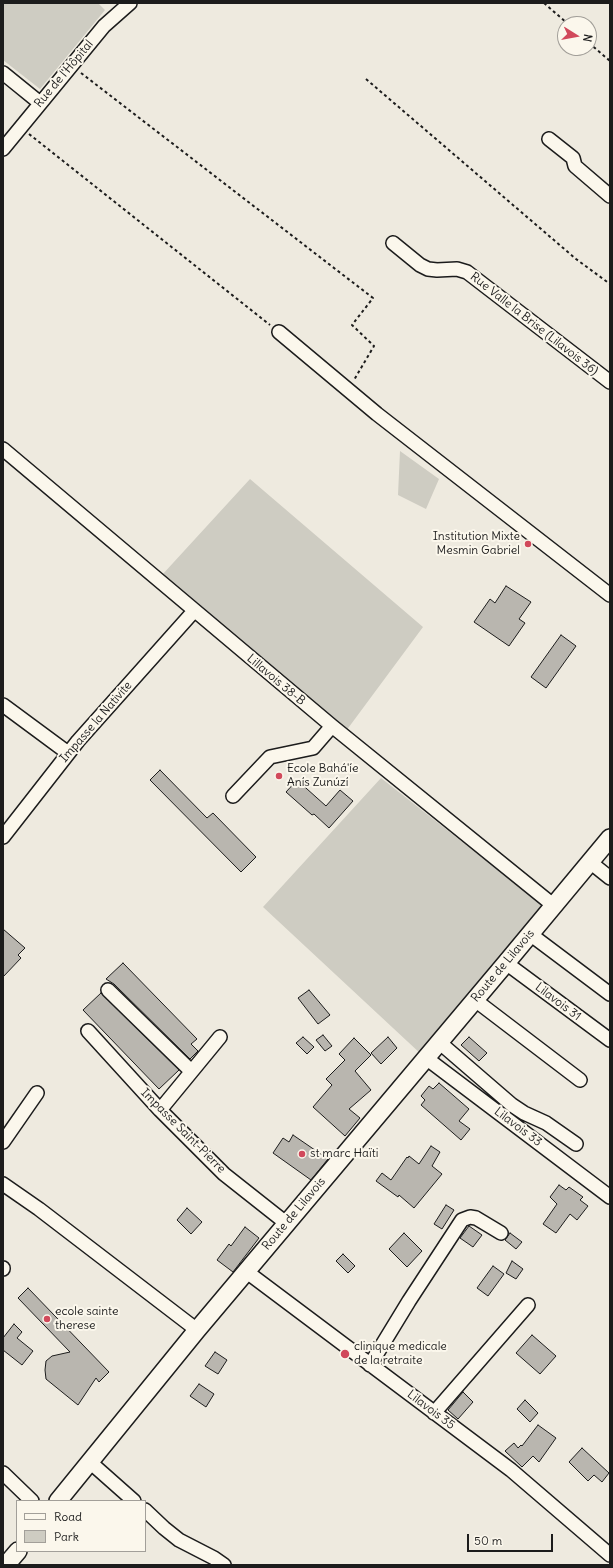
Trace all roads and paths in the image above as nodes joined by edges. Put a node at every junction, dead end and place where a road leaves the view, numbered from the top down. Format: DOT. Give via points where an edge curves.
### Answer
graph roads {
  1 [pos="130,3"];
  2 [pos="544,3"];
  3 [pos="559,16"];
  4 [pos="597,50"];
  5 [pos="610,61"];
  6 [pos="72,65"];
  7 [pos="3,74"];
  8 [pos="366,79"];
  9 [pos="40,103"];
  10 [pos="20,127"];
  11 [pos="549,139"];
  12 [pos="3,149"];
  13 [pos="610,196"];
  14 [pos="393,243"];
  15 [pos="610,284"];
  16 [pos="279,332"];
  17 [pos="610,382"];
  18 [pos="348,390"];
  19 [pos="3,449"];
  20 [pos="610,595"];
  21 [pos="194,611"];
  22 [pos="3,705"];
  23 [pos="332,726"];
  24 [pos="68,753"];
  25 [pos="233,796"];
  26 [pos="3,837"];
  27 [pos="610,838"];
  28 [pos="590,862"];
  29 [pos="610,878"];
  30 [pos="553,905"];
  31 [pos="530,934"];
  32 [pos="506,963"];
  33 [pos="108,990"];
  34 [pos="610,994"];
  35 [pos="475,1000"];
  36 [pos="88,1031"];
  37 [pos="220,1037"];
  38 [pos="610,1040"];
  39 [pos="439,1042"];
  40 [pos="426,1058"];
  41 [pos="191,1071"];
  42 [pos="580,1080"];
  43 [pos="37,1093"];
  44 [pos="160,1110"];
  45 [pos="3,1142"];
  46 [pos="576,1144"];
  47 [pos="3,1184"];
  48 [pos="610,1197"];
  49 [pos="286,1223"];
  50 [pos="501,1233"];
  51 [pos="247,1272"];
  52 [pos="528,1305"];
  53 [pos="197,1330"];
  54 [pos="370,1365"];
  55 [pos="434,1413"];
  56 [pos="90,1462"];
  57 [pos="3,1473"];
  58 [pos="31,1500"];
  59 [pos="59,1500"];
  60 [pos="133,1500"];
  61 [pos="146,1511"];
  62 [pos="610,1555"];
  63 [pos="224,1565"];
  1 -- 6 [label="street, Rue de l'Hôpital" via="104,26"];
  2 -- 3 [label="path"];
  4 -- 5 [label="path"];
  6 -- 9 [label="street, Rue de l'Hôpital"];
  6 -- 18 [label="path" via="373,298 352,325 374,346"];
  7 -- 9 [label="street"];
  8 -- 15 [label="path" via="576,259"];
  9 -- 10 [label="street, Rue de l'Hôpital"];
  10 -- 12 [label="street, Rue de l'Hôpital"];
  10 -- 16 [label="path"];
  11 -- 13 [label="street" via="573,158 575,166"];
  14 -- 17 [label="street, Rue Valle la Brise (Lilavois 36)" via="428,269 457,269 467,272"];
  16 -- 18 [label="street"];
  18 -- 20 [label="street"];
  19 -- 21 [label="street, Lillavois 38-B"];
  21 -- 23 [label="street, Lillavois 38-B"];
  21 -- 24 [label="street, Impasse la Nativite"];
  22 -- 24 [label="street"];
  23 -- 25 [label="street" via="313,748 270,757"];
  23 -- 30 [label="street, Lillavois 38-B"];
  24 -- 26 [label="street, Impasse la Nativite"];
  27 -- 28 [label="main road, Route de Lilavois"];
  28 -- 29 [label="street"];
  28 -- 30 [label="main road, Route de Lilavois"];
  30 -- 31 [label="main road, Route de Lilavois"];
  31 -- 32 [label="main road, Route de Lilavois"];
  31 -- 34 [label="street"];
  32 -- 35 [label="main road, Route de Lilavois"];
  32 -- 38 [label="street, Lilavois 31"];
  33 -- 41 [label="street"];
  35 -- 39 [label="main road, Route de Lilavois"];
  35 -- 42 [label="street"];
  36 -- 44 [label="street, Impasse Saint-Pierre"];
  37 -- 41 [label="street"];
  39 -- 40 [label="main road, Route de Lilavois"];
  39 -- 46 [label="street" via="512,1105 546,1123"];
  40 -- 48 [label="street, Lilavois 33"];
  40 -- 49 [label="main road, Route de Lilavois"];
  41 -- 44 [label="street"];
  43 -- 45 [label="street"];
  44 -- 49 [label="street, Impasse Saint-Pierre" via="224,1174"];
  47 -- 53 [label="street"];
  49 -- 51 [label="main road, Route de Lilavois"];
  50 -- 54 [label="street" via="476,1218 462,1220"];
  51 -- 53 [label="main road, Route de Lilavois"];
  51 -- 54 [label="street, Lilavois 35"];
  52 -- 55 [label="street"];
  53 -- 56 [label="main road, Route de Lilavois"];
  54 -- 55 [label="street, Lilavois 35"];
  55 -- 62 [label="street, Lilavois 35" via="511,1470"];
  56 -- 59 [label="main road, Route de Lilavois"];
  56 -- 60 [label="street"];
  57 -- 58 [label="street"];
  61 -- 63 [label="street" via="179,1540"];
}
